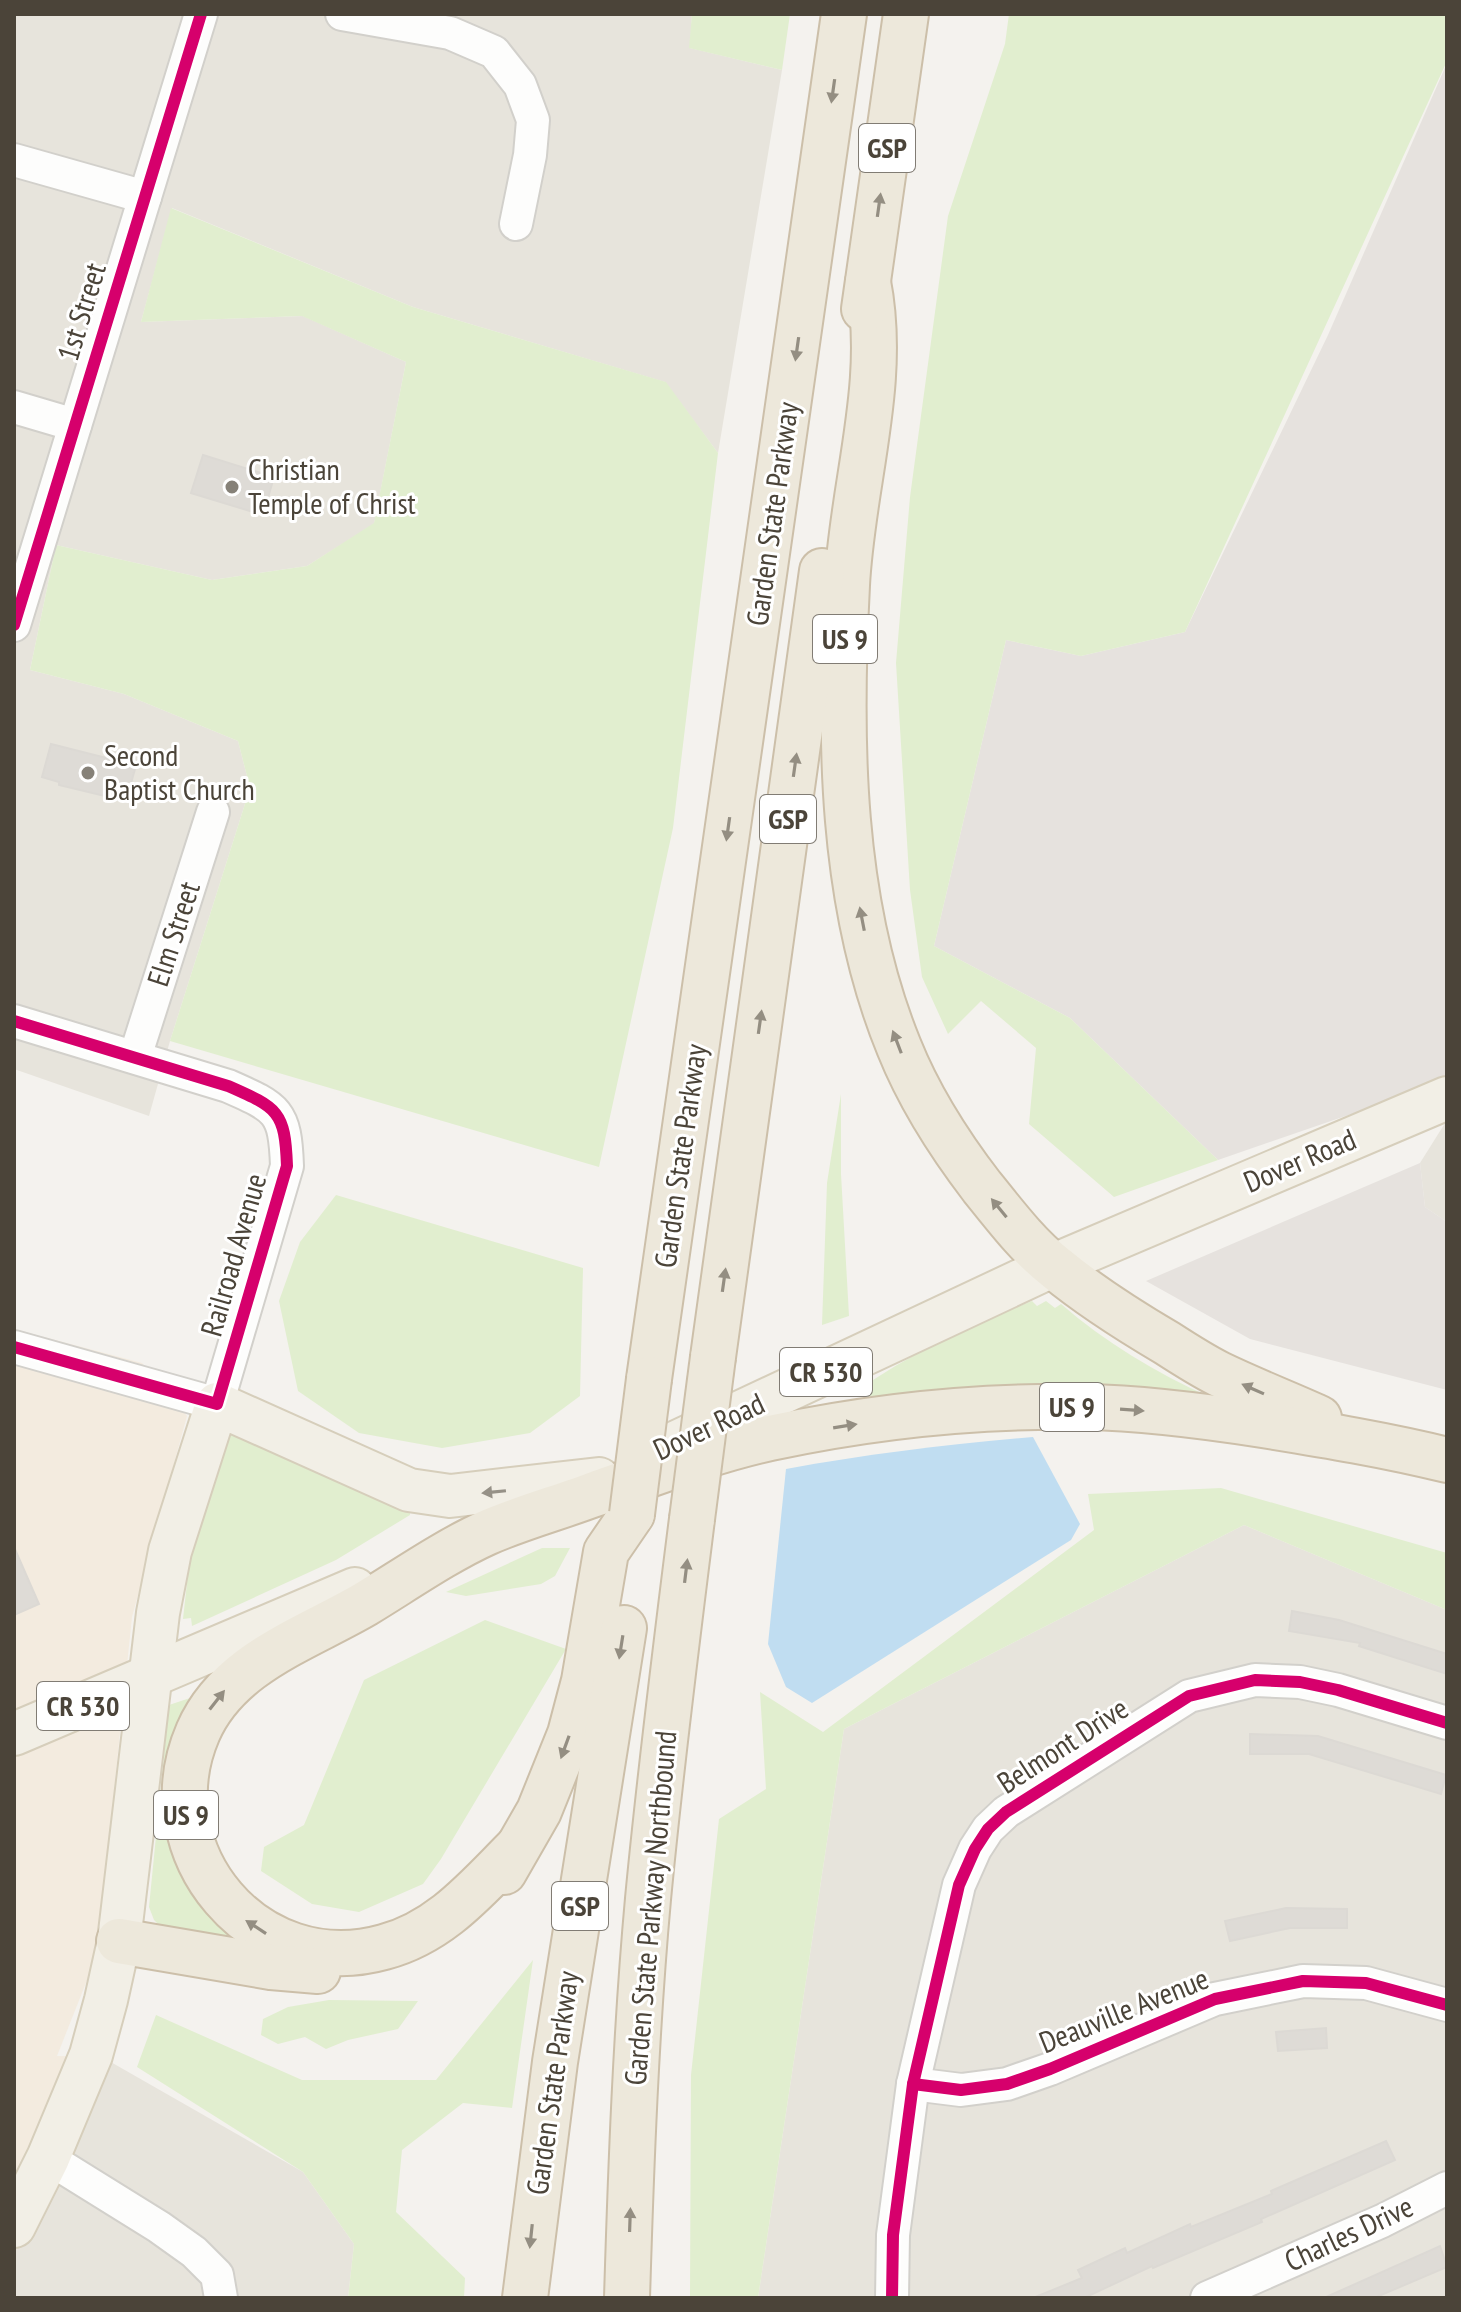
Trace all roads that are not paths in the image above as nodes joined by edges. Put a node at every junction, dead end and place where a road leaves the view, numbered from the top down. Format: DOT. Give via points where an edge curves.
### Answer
graph roads {
  1 [pos="201,14"];
  2 [pos="342,14"];
  3 [pos="844,14"];
  4 [pos="906,14"];
  5 [pos="14,160"];
  6 [pos="145,197"];
  7 [pos="516,224"];
  8 [pos="868,282"];
  9 [pos="14,407"];
  10 [pos="75,425"];
  11 [pos="14,625"];
  12 [pos="213,812"];
  13 [pos="14,1021"];
  14 [pos="135,1057"];
  15 [pos="1447,1098"];
  16 [pos="1052,1266"];
  17 [pos="14,1347"];
  18 [pos="217,1404"];
  19 [pos="1376,1443"];
  20 [pos="1447,1460"];
  21 [pos="599,1479"];
  22 [pos="632,1514"];
  23 [pos="692,1519"];
  24 [pos="484,1534"];
  25 [pos="152,1677"];
  26 [pos="1447,1723"];
  27 [pos="14,1734"];
  28 [pos="517,1848"];
  29 [pos="119,1941"];
  30 [pos="1447,2005"];
  31 [pos="913,2084"];
  32 [pos="48,2158"];
  33 [pos="1447,2188"];
  34 [pos="14,2226"];
  35 [pos="221,2298"];
  36 [pos="525,2298"];
  37 [pos="627,2298"];
  38 [pos="892,2298"];
  39 [pos="1207,2298"];
  1 -- 6 [label="street, 1st Street"];
  2 -- 7 [label="street" via="450,33 494,52 520,85 533,120"];
  3 -- 22 [label="highway, Garden State Parkway / GSP, one-way, bridge"];
  8 -- 4 [label="highway, Garden State Parkway / GSP, one-way"];
  5 -- 6 [label="street"];
  6 -- 10 [label="street, 1st Street"];
  16 -- 8 [label="highway, US 9, one-way" via="967,1168 918,1087 884,1007 860,907 845,772 843,697 849,555 876,351"];
  23 -- 8 [label="highway, Garden State Parkway / GSP, one-way, bridge" via="825,547"];
  9 -- 10 [label="street"];
  10 -- 11 [label="street, 1st Street"];
  12 -- 14 [label="street, Elm Street"];
  13 -- 14 [label="street, Railroad Avenue"];
  14 -- 18 [label="street, Railroad Avenue" via="260,1100 278,1116 286,1134 287,1166 279,1201"];
  15 -- 16 [label="main road, Dover Road / CR 530"];
  19 -- 16 [label="highway, US 9, one-way" via="1217,1373 1117,1313"];
  16 -- 21 [label="main road, Dover Road / CR 530"];
  17 -- 18 [label="street"];
  21 -- 18 [label="main road, one-way" via="450,1496 409,1490"];
  18 -- 25 [label="main road, Railroad Avenue" via="170,1551"];
  19 -- 20 [label="highway, US 9"];
  24 -- 19 [label="highway, US 9, one-way" via="768,1438 992,1408 1089,1407 1197,1415"];
  21 -- 24 [label="main road, Dover Road / CR 530"];
  22 -- 28 [label="highway, US 9, one-way" via="606,1552 570,1734 539,1811"];
  22 -- 36 [label="highway, Garden State Parkway / GSP, one-way" via="626,1614 555,2062"];
  37 -- 23 [label="highway, Garden State Parkway Northbound / GSP, one-way" via="648,1899"];
  24 -- 25 [label="main road, Dover Road / CR 530"];
  28 -- 24 [label="highway, US 9, one-way" via="454,1911 413,1937 368,1951 325,1952 267,1934 233,1910 209,1880 192,1845 184,1796 189,1759 221,1693 257,1663"];
  25 -- 27 [label="main road, Dover Road / CR 530"];
  25 -- 29 [label="main road, Railroad Avenue"];
  26 -- 31 [label="street, Belmont Drive" via="1338,1690 1255,1680 1189,1696 1006,1812 975,1849 959,1885"];
  28 -- 29 [label="highway" via="491,1895 466,1923 427,1953 392,1966 356,1972 303,1970"];
  29 -- 32 [label="main road, Railroad Avenue" via="91,2055"];
  30 -- 31 [label="street, Deauville Avenue" via="1366,1983 1303,1981 1215,1999 1007,2084 961,2090"];
  31 -- 38 [label="street, Belmont Drive" via="893,2235"];
  32 -- 34 [label="main road, Railroad Avenue"];
  32 -- 35 [label="street" via="194,2252 217,2275"];
  33 -- 39 [label="street, Charles Drive"];
}
